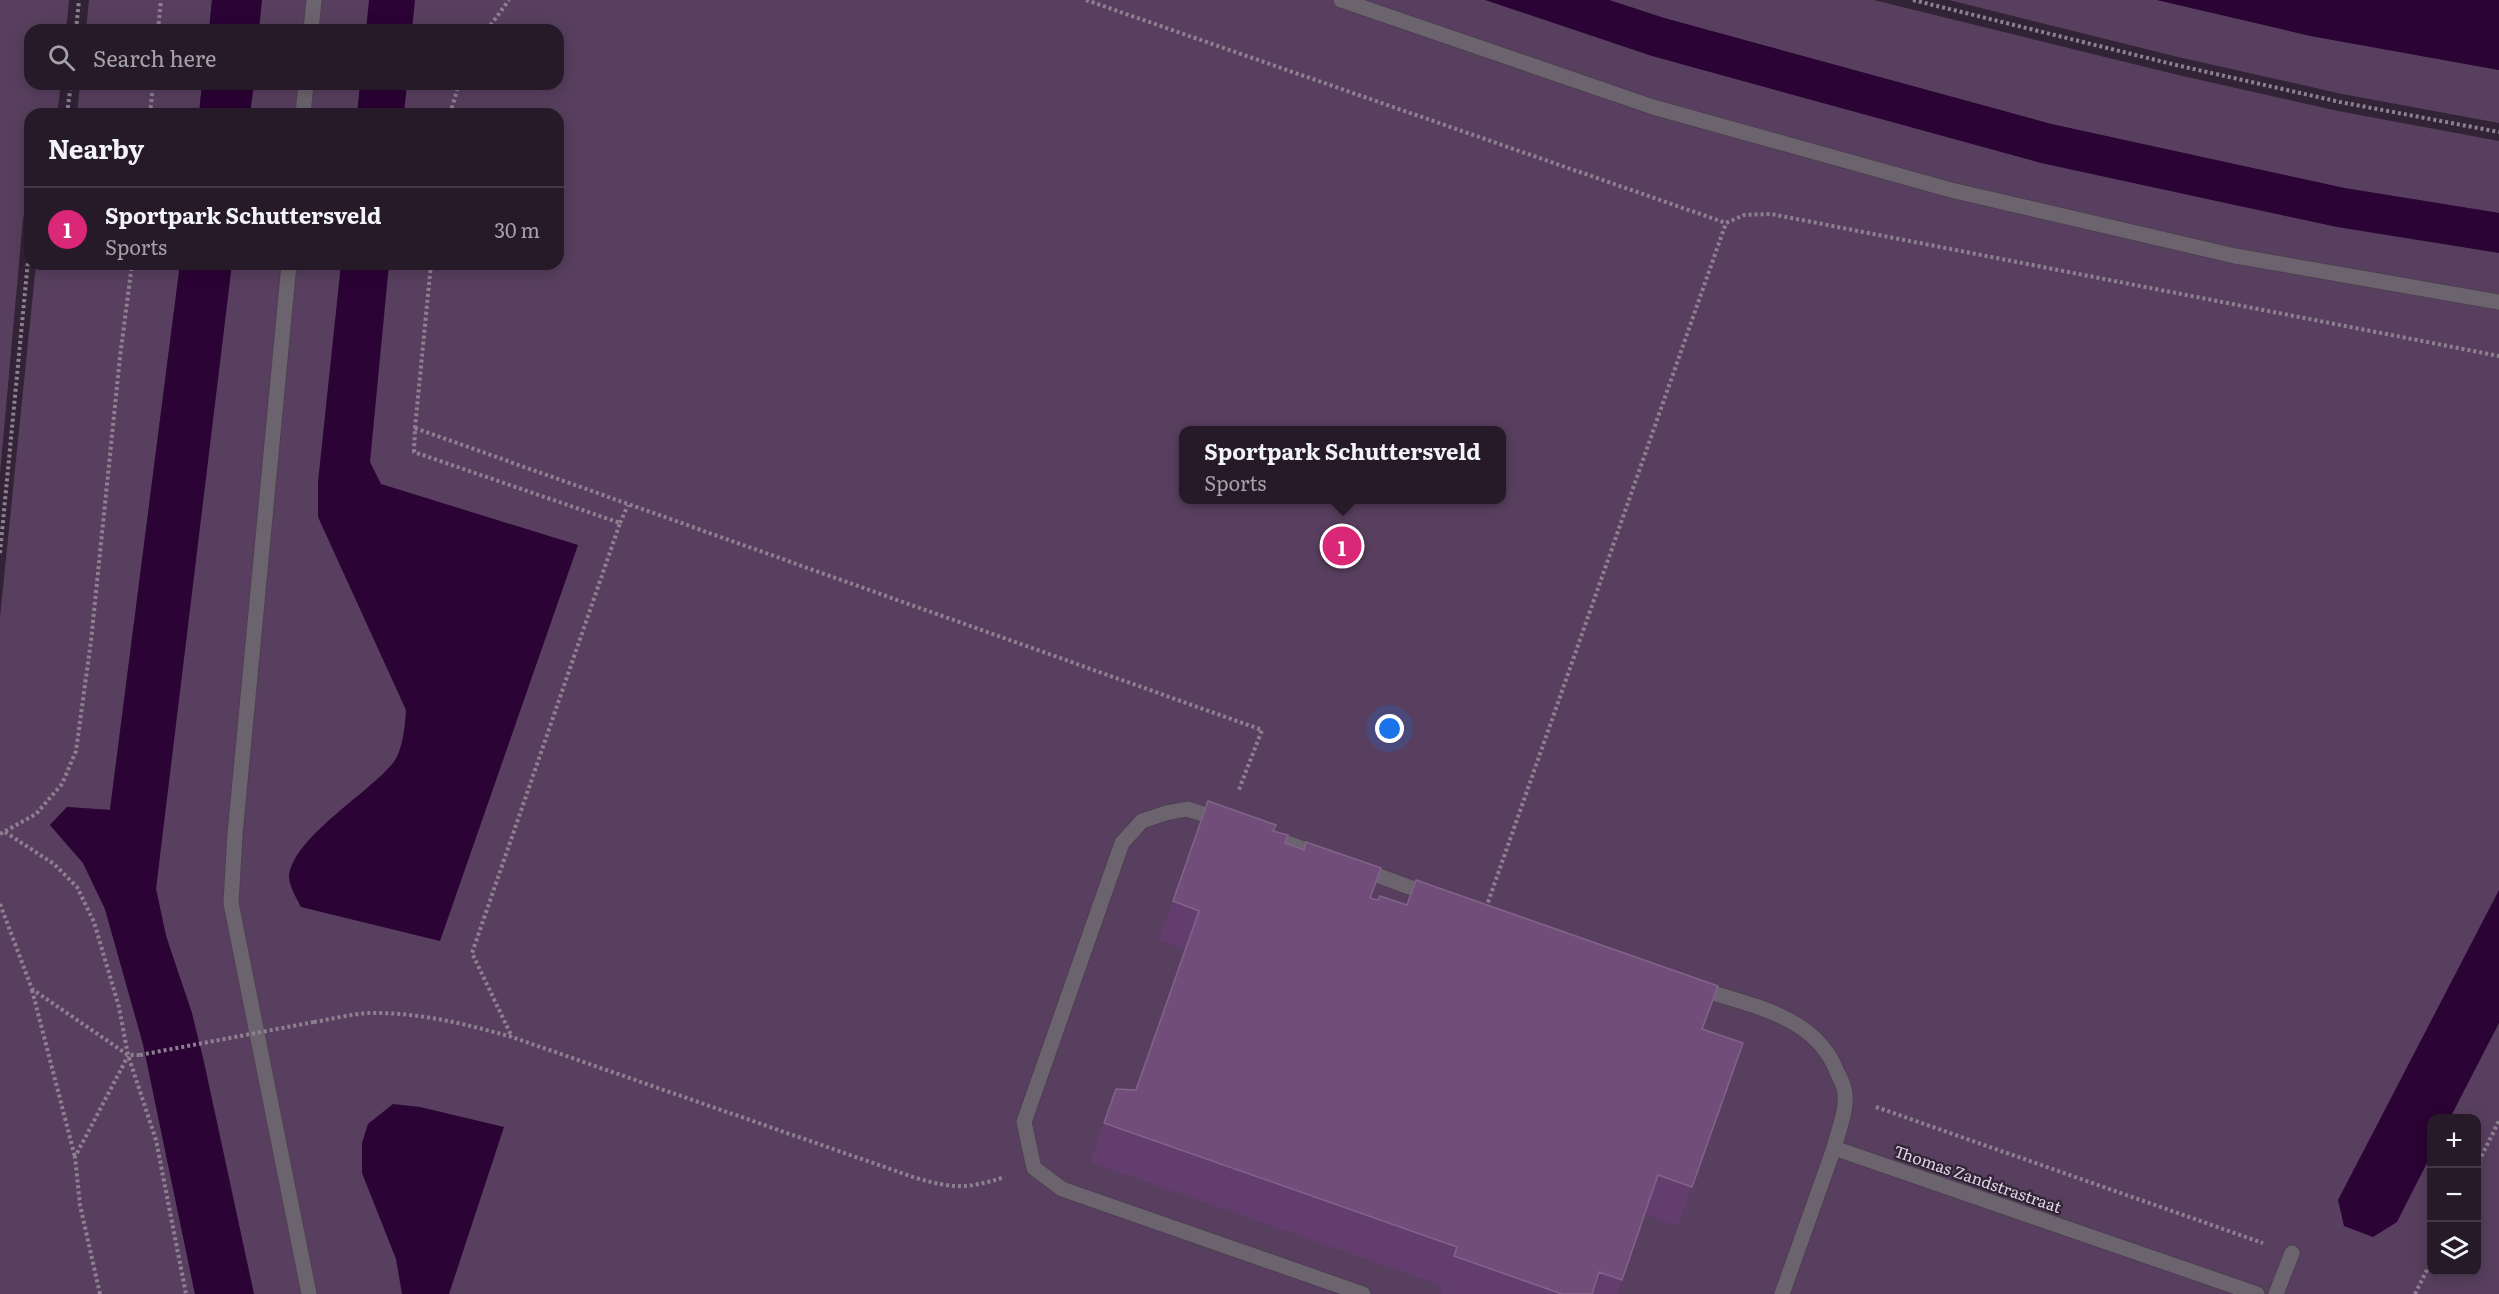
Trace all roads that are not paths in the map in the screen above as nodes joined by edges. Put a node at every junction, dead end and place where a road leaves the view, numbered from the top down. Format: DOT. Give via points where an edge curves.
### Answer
graph roads {
  1 [pos="314,0"];
  2 [pos="1341,0"];
  3 [pos="312,24"];
  4 [pos="305,90"];
  5 [pos="304,108"];
  6 [pos="288,270"];
  7 [pos="2499,302"];
  8 [pos="1484,914"];
  9 [pos="1684,983"];
  10 [pos="1834,1148"];
  11 [pos="2292,1254"];
  12 [pos="309,1294"];
  13 [pos="1363,1294"];
  14 [pos="1782,1294"];
  15 [pos="2257,1294"];
  16 [pos="2276,1294"];
  1 -- 3 [label="lane"];
  2 -- 7 [label="lane" via="1653,107 1950,190 2235,256"];
  4 -- 5 [label="lane"];
  6 -- 12 [label="lane" via="231,903"];
  8 -- 13 [label="lane" via="1187,808 1143,820 1122,843 1024,1122 1034,1168 1062,1189"];
  9 -- 10 [label="lane" via="1796,1022 1817,1039 1835,1066 1845,1093"];
  10 -- 14 [label="lane"];
  10 -- 15 [label="lane, Thomas Zandstrastraat"];
  11 -- 16 [label="lane"];
}
